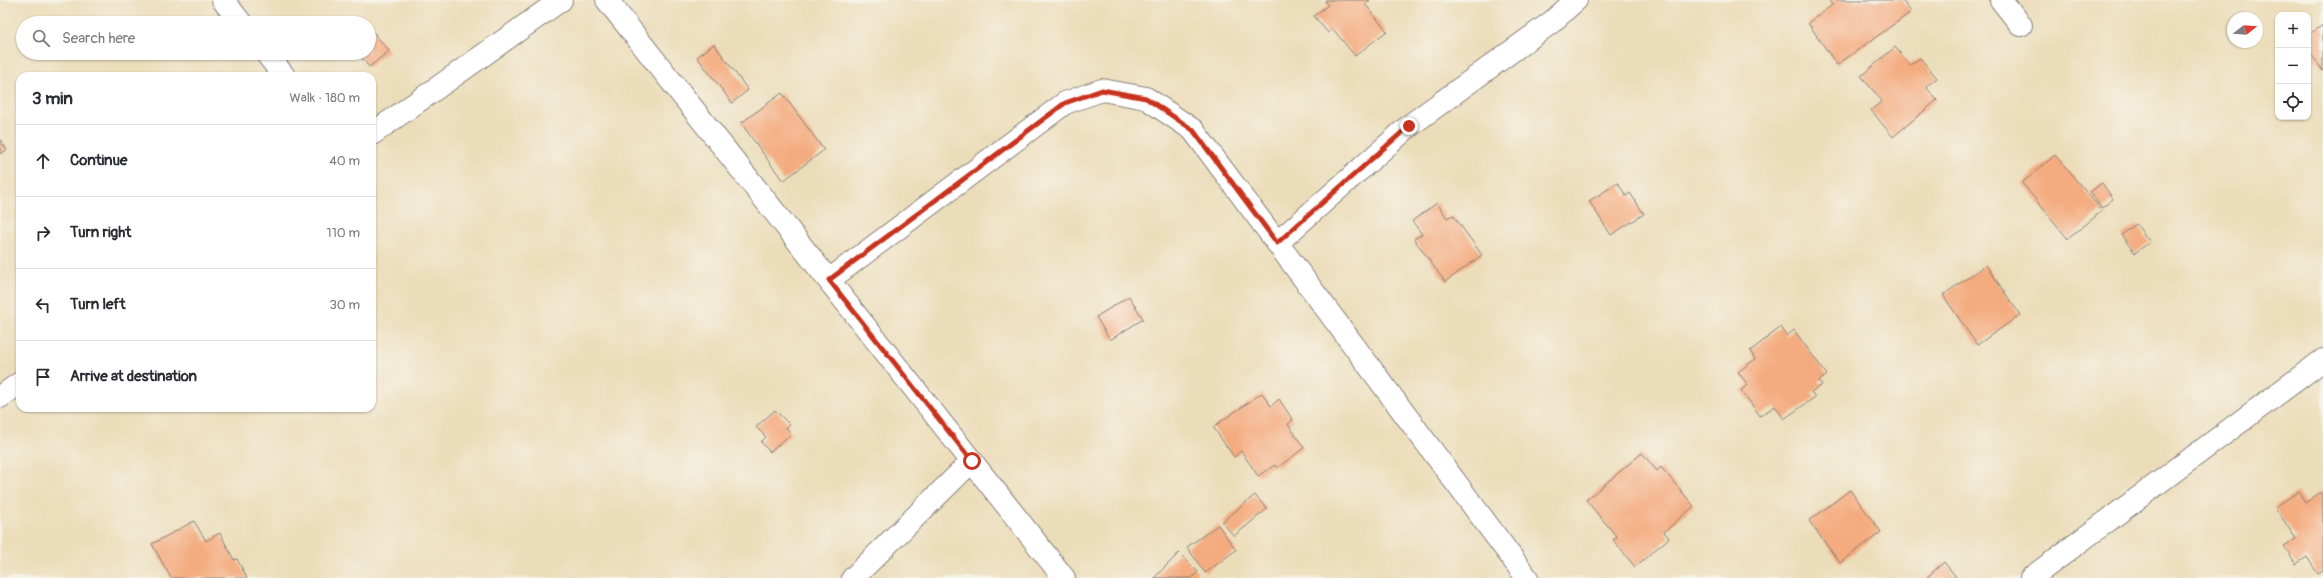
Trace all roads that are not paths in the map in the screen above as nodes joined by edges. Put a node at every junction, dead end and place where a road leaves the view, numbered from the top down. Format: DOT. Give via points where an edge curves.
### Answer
graph roads {
  1 [pos="223,0"];
  2 [pos="562,0"];
  3 [pos="607,0"];
  4 [pos="1576,0"];
  5 [pos="2001,0"];
  6 [pos="236,16"];
  7 [pos="2021,25"];
  8 [pos="271,60"];
  9 [pos="281,72"];
  10 [pos="376,131"];
  11 [pos="1277,243"];
  12 [pos="829,280"];
  13 [pos="2323,360"];
  14 [pos="16,386"];
  15 [pos="0,397"];
  16 [pos="972,461"];
  17 [pos="853,578"];
  18 [pos="1064,578"];
  19 [pos="1527,578"];
  20 [pos="2031,578"];
  1 -- 6 [label="street"];
  2 -- 10 [label="street"];
  3 -- 12 [label="street"];
  4 -- 11 [label="street" via="1553,21 1409,126"];
  5 -- 7 [label="street"];
  8 -- 9 [label="street"];
  11 -- 12 [label="street" via="1193,130 1146,98 1102,90 1065,103"];
  11 -- 19 [label="street"];
  12 -- 16 [label="street"];
  13 -- 20 [label="street"];
  14 -- 15 [label="street"];
  16 -- 17 [label="street"];
  16 -- 18 [label="street"];
}
